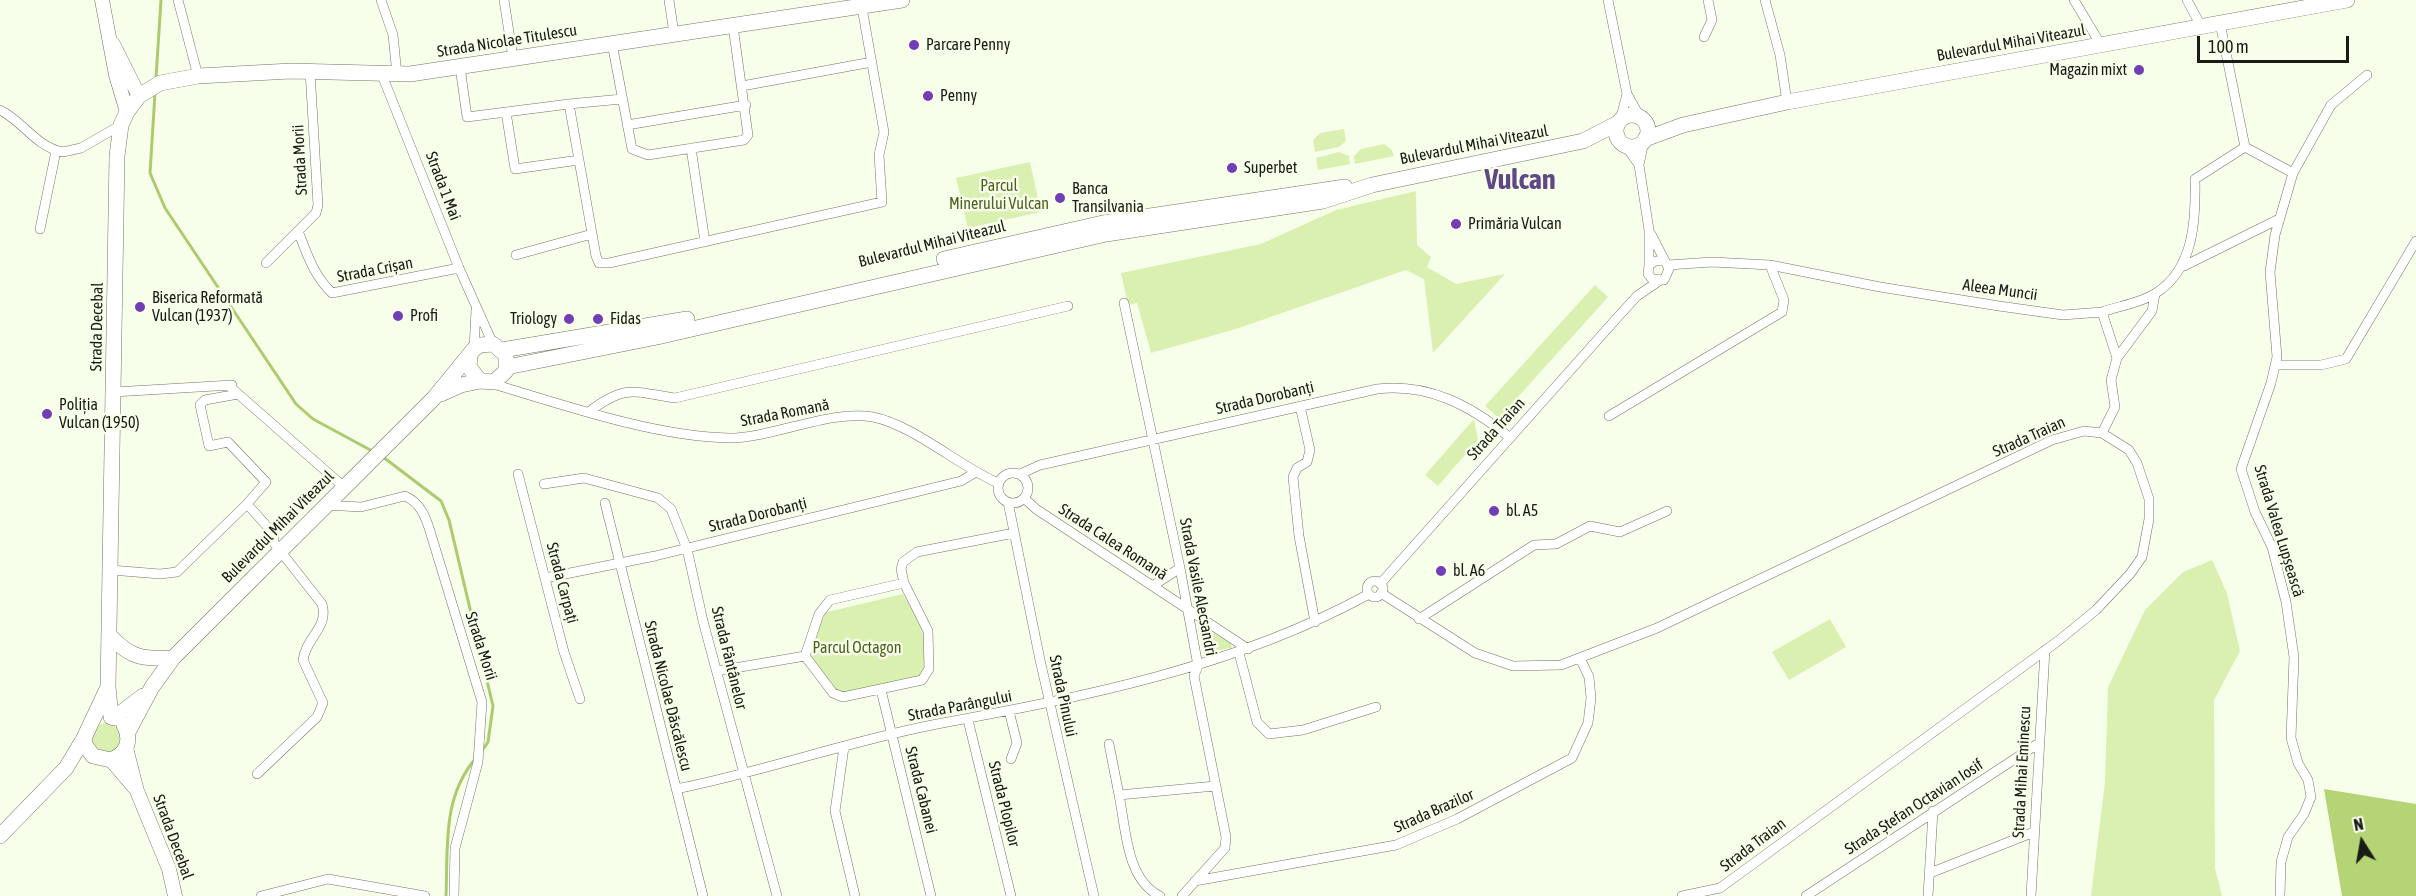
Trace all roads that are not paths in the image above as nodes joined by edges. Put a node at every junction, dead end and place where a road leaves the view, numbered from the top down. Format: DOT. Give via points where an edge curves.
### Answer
graph roads {
  1 [pos="102,0"];
  2 [pos="178,0"];
  3 [pos="381,0"];
  4 [pos="504,0"];
  5 [pos="669,0"];
  6 [pos="902,0"];
  7 [pos="1608,0"];
  8 [pos="1708,0"];
  9 [pos="1765,0"];
  10 [pos="2074,0"];
  11 [pos="2187,0"];
  12 [pos="2347,0"];
  13 [pos="861,4"];
  14 [pos="2220,23"];
  15 [pos="733,26"];
  16 [pos="2201,26"];
  17 [pos="674,34"];
  18 [pos="1704,38"];
  19 [pos="110,39"];
  20 [pos="612,43"];
  21 [pos="2101,45"];
  22 [pos="513,58"];
  23 [pos="872,62"];
  24 [pos="460,67"];
  25 [pos="310,71"];
  26 [pos="389,75"];
  27 [pos="2367,75"];
  28 [pos="198,76"];
  29 [pos="742,86"];
  30 [pos="1627,93"];
  31 [pos="139,96"];
  32 [pos="621,99"];
  33 [pos="1787,102"];
  34 [pos="569,104"];
  35 [pos="746,105"];
  36 [pos="0,110"];
  37 [pos="506,112"];
  38 [pos="124,118"];
  39 [pos="1642,120"];
  40 [pos="1619,122"];
  41 [pos="627,125"];
  42 [pos="1683,125"];
  43 [pos="1645,140"];
  44 [pos="1583,141"];
  45 [pos="1624,145"];
  46 [pos="2245,147"];
  47 [pos="692,148"];
  48 [pos="56,151"];
  49 [pos="579,160"];
  50 [pos="1639,165"];
  51 [pos="2293,173"];
  52 [pos="1372,185"];
  53 [pos="2279,219"];
  54 [pos="40,229"];
  55 [pos="1649,230"];
  56 [pos="298,231"];
  57 [pos="592,234"];
  58 [pos="2416,241"];
  59 [pos="705,242"];
  60 [pos="516,255"];
  61 [pos="266,262"];
  62 [pos="1666,263"];
  63 [pos="1694,264"];
  64 [pos="1770,265"];
  65 [pos="2184,266"];
  66 [pos="459,268"];
  67 [pos="1649,268"];
  68 [pos="1668,276"];
  69 [pos="1659,281"];
  70 [pos="2155,294"];
  71 [pos="1637,296"];
  72 [pos="1124,303"];
  73 [pos="1068,306"];
  74 [pos="476,308"];
  75 [pos="2102,312"];
  76 [pos="498,347"];
  77 [pos="472,352"];
  78 [pos="2116,358"];
  79 [pos="2275,365"];
  80 [pos="505,371"];
  81 [pos="484,382"];
  82 [pos="234,388"];
  83 [pos="114,392"];
  84 [pos="516,392"];
  85 [pos="434,398"];
  86 [pos="1299,406"];
  87 [pos="590,411"];
  88 [pos="1610,416"];
  89 [pos="2102,432"];
  90 [pos="1509,437"];
  91 [pos="1153,439"];
  92 [pos="976,472"];
  93 [pos="518,474"];
  94 [pos="1020,474"];
  95 [pos="998,483"];
  96 [pos="544,484"];
  97 [pos="344,487"];
  98 [pos="1023,498"];
  99 [pos="1008,502"];
  100 [pos="605,503"];
  101 [pos="247,504"];
  102 [pos="325,506"];
  103 [pos="1667,512"];
  104 [pos="1014,533"];
  105 [pos="687,549"];
  106 [pos="280,551"];
  107 [pos="619,562"];
  108 [pos="1180,568"];
  109 [pos="111,570"];
  110 [pos="545,578"];
  111 [pos="903,583"];
  112 [pos="1154,585"];
  113 [pos="1381,589"];
  114 [pos="1369,594"];
  115 [pos="1188,609"];
  116 [pos="1419,619"];
  117 [pos="1315,622"];
  118 [pos="111,638"];
  119 [pos="2045,650"];
  120 [pos="1244,651"];
  121 [pos="805,656"];
  122 [pos="172,658"];
  123 [pos="1581,660"];
  124 [pos="1198,666"];
  125 [pos="717,671"];
  126 [pos="108,687"];
  127 [pos="152,687"];
  128 [pos="881,690"];
  129 [pos="580,699"];
  130 [pos="1050,703"];
  131 [pos="1376,706"];
  132 [pos="1009,711"];
  133 [pos="113,717"];
  134 [pos="968,720"];
  135 [pos="91,723"];
  136 [pos="128,732"];
  137 [pos="892,735"];
  138 [pos="84,738"];
  139 [pos="2039,743"];
  140 [pos="1109,744"];
  141 [pos="844,747"];
  142 [pos="126,748"];
  143 [pos="93,756"];
  144 [pos="1011,759"];
  145 [pos="111,760"];
  146 [pos="66,768"];
  147 [pos="745,773"];
  148 [pos="257,774"];
  149 [pos="1215,786"];
  150 [pos="676,789"];
  151 [pos="137,791"];
  152 [pos="1119,795"];
  153 [pos="1933,811"];
  154 [pos="2034,832"];
  155 [pos="0,836"];
  156 [pos="1930,873"];
  157 [pos="1195,881"];
  158 [pos="1720,888"];
  159 [pos="175,896"];
  160 [pos="261,896"];
  161 [pos="425,896"];
  162 [pos="454,896"];
  163 [pos="704,896"];
  164 [pos="777,896"];
  165 [pos="855,896"];
  166 [pos="931,896"];
  167 [pos="1011,896"];
  168 [pos="1094,896"];
  169 [pos="1160,896"];
  170 [pos="1182,896"];
  171 [pos="1682,896"];
  172 [pos="1727,896"];
  173 [pos="1806,896"];
  174 [pos="1928,896"];
  175 [pos="2031,896"];
  176 [pos="2280,896"];
  1 -- 19 [label="street"];
  2 -- 28 [label="street"];
  3 -- 26 [label="street, Strada 1 Mai" via="393,35"];
  4 -- 22 [label="street"];
  5 -- 17 [label="street"];
  6 -- 13 [label="main road, Strada Nicolae Titulescu"];
  7 -- 30 [label="street"];
  8 -- 18 [label="street" via="1712,20"];
  9 -- 33 [label="street" via="1780,55"];
  10 -- 21 [label="street"];
  11 -- 16 [label="street"];
  12 -- 14 [label="main road, Bulevardul Mihai Viteazul"];
  13 -- 15 [label="main road, Strada Nicolae Titulescu"];
  13 -- 23 [label="street"];
  14 -- 16 [label="main road, Bulevardul Mihai Viteazul"];
  14 -- 46 [label="street"];
  15 -- 17 [label="main road, Strada Nicolae Titulescu"];
  15 -- 29 [label="street"];
  16 -- 21 [label="main road, Bulevardul Mihai Viteazul"];
  17 -- 20 [label="main road, Strada Nicolae Titulescu"];
  19 -- 31 [label="street"];
  19 -- 38 [label="street"];
  20 -- 22 [label="main road, Strada Nicolae Titulescu"];
  20 -- 32 [label="street"];
  21 -- 33 [label="main road, Bulevardul Mihai Viteazul"];
  22 -- 24 [label="main road, Strada Nicolae Titulescu"];
  23 -- 29 [label="street"];
  23 -- 59 [label="street" via="884,132 879,155 882,202"];
  24 -- 26 [label="main road, Strada Nicolae Titulescu"];
  24 -- 37 [label="street" via="467,117"];
  25 -- 26 [label="main road, Strada Nicolae Titulescu"];
  25 -- 28 [label="main road, Strada Nicolae Titulescu"];
  25 -- 56 [label="street, Strada Morii" via="318,205 316,213"];
  26 -- 66 [label="street, Strada 1 Mai"];
  27 -- 51 [label="street, Strada Valea Lupșească" via="2331,105"];
  28 -- 31 [label="main road, Strada Nicolae Titulescu" via="156,85"];
  29 -- 35 [label="street"];
  30 -- 39 [label="street"];
  30 -- 40 [label="street"];
  31 -- 38 [label="main road, Strada Nicolae Titulescu"];
  32 -- 34 [label="street"];
  32 -- 41 [label="street"];
  33 -- 42 [label="main road, Bulevardul Mihai Viteazul"];
  34 -- 37 [label="street"];
  34 -- 49 [label="street"];
  35 -- 41 [label="street"];
  35 -- 47 [label="street" via="749,129 744,140"];
  36 -- 48 [label="street"];
  37 -- 49 [label="street" via="515,169"];
  38 -- 48 [label="street" via="81,148"];
  38 -- 83 [label="main road, Strada Decebal" via="117,156"];
  39 -- 40 [label="main road" via="1632,116"];
  39 -- 42 [label="main road, Bulevardul Mihai Viteazul"];
  39 -- 43 [label="main road" via="1647,128"];
  40 -- 44 [label="main road, Bulevardul Mihai Viteazul"];
  40 -- 45 [label="main road" via="1617,135"];
  41 -- 47 [label="street" via="632,149 640,154"];
  42 -- 43 [label="main road, Bulevardul Mihai Viteazul"];
  43 -- 45 [label="main road" via="1636,146"];
  43 -- 50 [label="street, Strada Traian"];
  44 -- 45 [label="main road, Bulevardul Mihai Viteazul"];
  44 -- 52 [label="main road, Bulevardul Mihai Viteazul"];
  45 -- 50 [label="street, Strada Traian"];
  46 -- 51 [label="street"];
  46 -- 65 [label="street" via="2195,179 2196,204"];
  47 -- 59 [label="street"];
  48 -- 54 [label="street"];
  49 -- 57 [label="street"];
  50 -- 55 [label="street, Strada Traian"];
  51 -- 53 [label="street, Strada Valea Lupșească"];
  52 -- 76 [label="main road, Bulevardul Mihai Viteazul" via="1321,189 1103,223 656,326"];
  52 -- 80 [label="main road, Bulevardul Mihai Viteazul" via="1323,201 1106,234"];
  53 -- 65 [label="street"];
  53 -- 79 [label="street, Strada Valea Lupșească" via="2270,272"];
  55 -- 62 [label="street, Strada Traian"];
  55 -- 67 [label="street, Strada Traian"];
  56 -- 61 [label="street, Strada Morii"];
  56 -- 66 [label="street, Strada Crișan" via="311,266 332,293"];
  57 -- 59 [label="street" via="599,263"];
  57 -- 60 [label="street"];
  58 -- 79 [label="street" via="2346,359 2321,365"];
  62 -- 63 [label="street, Aleea Muncii"];
  62 -- 67 [label="street" via="1658,260"];
  62 -- 68 [label="street"];
  63 -- 64 [label="street, Aleea Muncii"];
  63 -- 68 [label="street, Aleea Muncii"];
  64 -- 75 [label="street, Aleea Muncii" via="1880,287 2062,315"];
  64 -- 88 [label="street" via="1784,300 1782,312"];
  65 -- 70 [label="street"];
  66 -- 74 [label="street, Strada 1 Mai"];
  67 -- 69 [label="street" via="1652,279"];
  67 -- 71 [label="street, Strada Traian"];
  68 -- 69 [label="street"];
  69 -- 71 [label="street, Strada Traian"];
  70 -- 75 [label="street, Aleea Muncii"];
  70 -- 78 [label="street" via="2152,311"];
  71 -- 90 [label="street, Strada Traian"];
  72 -- 91 [label="street, Strada Vasile Alecsandri"];
  73 -- 87 [label="street" via="675,398 638,390 609,397"];
  74 -- 76 [label="street, Strada 1 Mai"];
  74 -- 77 [label="street, Strada 1 Mai"];
  75 -- 78 [label="street"];
  76 -- 77 [label="main road" via="480,345"];
  76 -- 80 [label="main road"];
  77 -- 81 [label="main road" via="469,368"];
  77 -- 85 [label="main road, Bulevardul Mihai Viteazul"];
  78 -- 89 [label="street" via="2111,380 2115,407"];
  79 -- 176 [label="street, Strada Valea Lupșească" via="2241,468 2255,512 2272,547 2286,602 2294,657 2291,738 2311,797 2288,837 2281,862"];
  80 -- 81 [label="main road"];
  80 -- 84 [label="street"];
  81 -- 84 [label="street, Strada Romană"];
  81 -- 85 [label="main road, Bulevardul Mihai Viteazul" via="461,385"];
  82 -- 83 [label="street"];
  82 -- 97 [label="street"];
  82 -- 101 [label="street" via="200,405 209,446 228,442 266,482"];
  83 -- 109 [label="main road, Strada Decebal"];
  84 -- 87 [label="street, Strada Romană"];
  85 -- 97 [label="main road, Bulevardul Mihai Viteazul"];
  86 -- 90 [label="street, Strada Dorobanți" via="1402,386 1476,411"];
  86 -- 91 [label="street, Strada Dorobanți"];
  86 -- 117 [label="street" via="1310,450 1307,462 1297,468 1293,477"];
  87 -- 92 [label="street, Strada Romană" via="654,428 728,438 843,418 874,417 905,430"];
  89 -- 119 [label="street, Strada Traian" via="2123,445 2137,463 2149,499 2148,535 2142,556 2118,589"];
  89 -- 123 [label="street, Strada Traian" via="2084,431 2052,440 1730,595"];
  90 -- 113 [label="street, Strada Traian"];
  91 -- 94 [label="street, Strada Dorobanți" via="1040,465"];
  91 -- 108 [label="street, Strada Vasile Alecsandri"];
  92 -- 95 [label="street, Strada Romană"];
  92 -- 105 [label="street, Strada Dorobanți" via="962,481"];
  93 -- 110 [label="street, Strada Carpați"];
  94 -- 95 [label="street" via="1007,473"];
  94 -- 98 [label="street" via="1028,486"];
  95 -- 99 [label="street" via="998,492"];
  96 -- 105 [label="street, Strada Fântânelor" via="574,478 596,481 665,502"];
  97 -- 102 [label="main road, Bulevardul Mihai Viteazul"];
  98 -- 99 [label="street"];
  98 -- 112 [label="street, Strada Calea Romană"];
  99 -- 104 [label="street, Strada Pinului"];
  100 -- 107 [label="street, Strada Nicolae Dăscălescu"];
  101 -- 106 [label="street" via="274,534"];
  101 -- 109 [label="street" via="177,572"];
  102 -- 106 [label="main road, Bulevardul Mihai Viteazul"];
  102 -- 162 [label="street, Strada Morii" via="361,507 405,496 425,514 480,690 482,714 478,762 455,848"];
  103 -- 116 [label="street" via="1620,532 1590,526 1556,544 1534,544"];
  104 -- 111 [label="street" via="909,555 901,569"];
  104 -- 130 [label="street, Strada Pinului"];
  105 -- 107 [label="street, Strada Dorobanți"];
  105 -- 125 [label="street, Strada Fântânelor"];
  106 -- 122 [label="main road, Bulevardul Mihai Viteazul"];
  106 -- 148 [label="street" via="322,604 322,626 311,639 303,660 323,703 317,717"];
  107 -- 110 [label="street, Strada Dorobanți"];
  107 -- 150 [label="street, Strada Nicolae Dăscălescu"];
  108 -- 112 [label="street"];
  108 -- 115 [label="street, Strada Vasile Alecsandri"];
  109 -- 118 [label="main road, Strada Decebal"];
  110 -- 129 [label="street, Strada Carpați"];
  111 -- 121 [label="street" via="830,600 819,615"];
  111 -- 128 [label="street" via="928,631 929,669 922,680"];
  112 -- 115 [label="street, Strada Calea Romană"];
  113 -- 114 [label="street" via="1375,597"];
  113 -- 114 [label="street" via="1374,581 1368,584"];
  113 -- 116 [label="street, Strada Traian"];
  114 -- 117 [label="street"];
  115 -- 120 [label="street, Strada Calea Romană"];
  115 -- 124 [label="street, Strada Vasile Alecsandri"];
  116 -- 123 [label="street, Strada Traian" via="1475,653 1513,666 1561,665"];
  117 -- 120 [label="street"];
  118 -- 122 [label="main road" via="135,656"];
  118 -- 126 [label="main road, Strada Decebal"];
  119 -- 139 [label="street, Strada Mihai Eminescu"];
  119 -- 158 [label="street, Strada Traian"];
  120 -- 124 [label="street, Strada Parângului"];
  120 -- 131 [label="street" via="1257,722 1269,734 1303,730"];
  121 -- 125 [label="street"];
  121 -- 128 [label="street" via="833,693 851,697"];
  122 -- 127 [label="main road, Bulevardul Mihai Viteazul"];
  123 -- 157 [label="street, Strada Brazilor" via="1592,698 1588,723 1572,758 1457,819 1396,845"];
  124 -- 130 [label="street, Strada Parângului"];
  124 -- 149 [label="street, Strada Vasile Alecsandri" via="1194,676"];
  125 -- 147 [label="street, Strada Fântânelor"];
  126 -- 133 [label="main road, Strada Decebal"];
  126 -- 135 [label="main road, Strada Decebal"];
  127 -- 133 [label="main road, Bulevardul Mihai Viteazul" via="135,704"];
  127 -- 136 [label="main road, Bulevardul Mihai Viteazul"];
  128 -- 137 [label="street, Strada Cabanei"];
  130 -- 132 [label="street, Strada Parângului"];
  130 -- 168 [label="street, Strada Pinului"];
  132 -- 134 [label="street, Strada Parângului"];
  132 -- 144 [label="street" via="1017,743"];
  133 -- 135 [label="main road" via="104,716"];
  133 -- 136 [label="main road"];
  134 -- 137 [label="street, Strada Parângului"];
  134 -- 167 [label="street, Strada Plopilor"];
  135 -- 138 [label="main road"];
  136 -- 142 [label="main road"];
  137 -- 141 [label="street, Strada Parângului"];
  137 -- 166 [label="street, Strada Cabanei"];
  138 -- 143 [label="main road"];
  138 -- 146 [label="main road"];
  139 -- 153 [label="street, Strada Ștefan Octavian Iosif"];
  139 -- 154 [label="street, Strada Mihai Eminescu"];
  140 -- 152 [label="street"];
  141 -- 147 [label="street, Strada Parângului"];
  141 -- 165 [label="street" via="834,811"];
  142 -- 145 [label="main road"];
  142 -- 151 [label="street, Strada Decebal"];
  143 -- 145 [label="main road"];
  143 -- 146 [label="main road"];
  145 -- 151 [label="street, Strada Decebal"];
  146 -- 155 [label="main road"];
  147 -- 150 [label="street, Strada Parângului"];
  147 -- 164 [label="street, Strada Fântânelor"];
  149 -- 152 [label="street"];
  149 -- 157 [label="street, Strada Vasile Alecsandri" via="1225,848"];
  150 -- 163 [label="street, Strada Nicolae Dăscălescu"];
  151 -- 159 [label="street, Strada Decebal" via="169,869"];
  152 -- 169 [label="street" via="1136,874 1148,891"];
  153 -- 156 [label="street"];
  153 -- 173 [label="street, Strada Ștefan Octavian Iosif"];
  154 -- 156 [label="street"];
  154 -- 175 [label="street, Strada Mihai Eminescu"];
  156 -- 174 [label="street"];
  157 -- 170 [label="street, Strada Vasile Alecsandri"];
  158 -- 171 [label="street, Strada Traian"];
  158 -- 172 [label="street"];
  160 -- 161 [label="street" via="328,879"];
}
